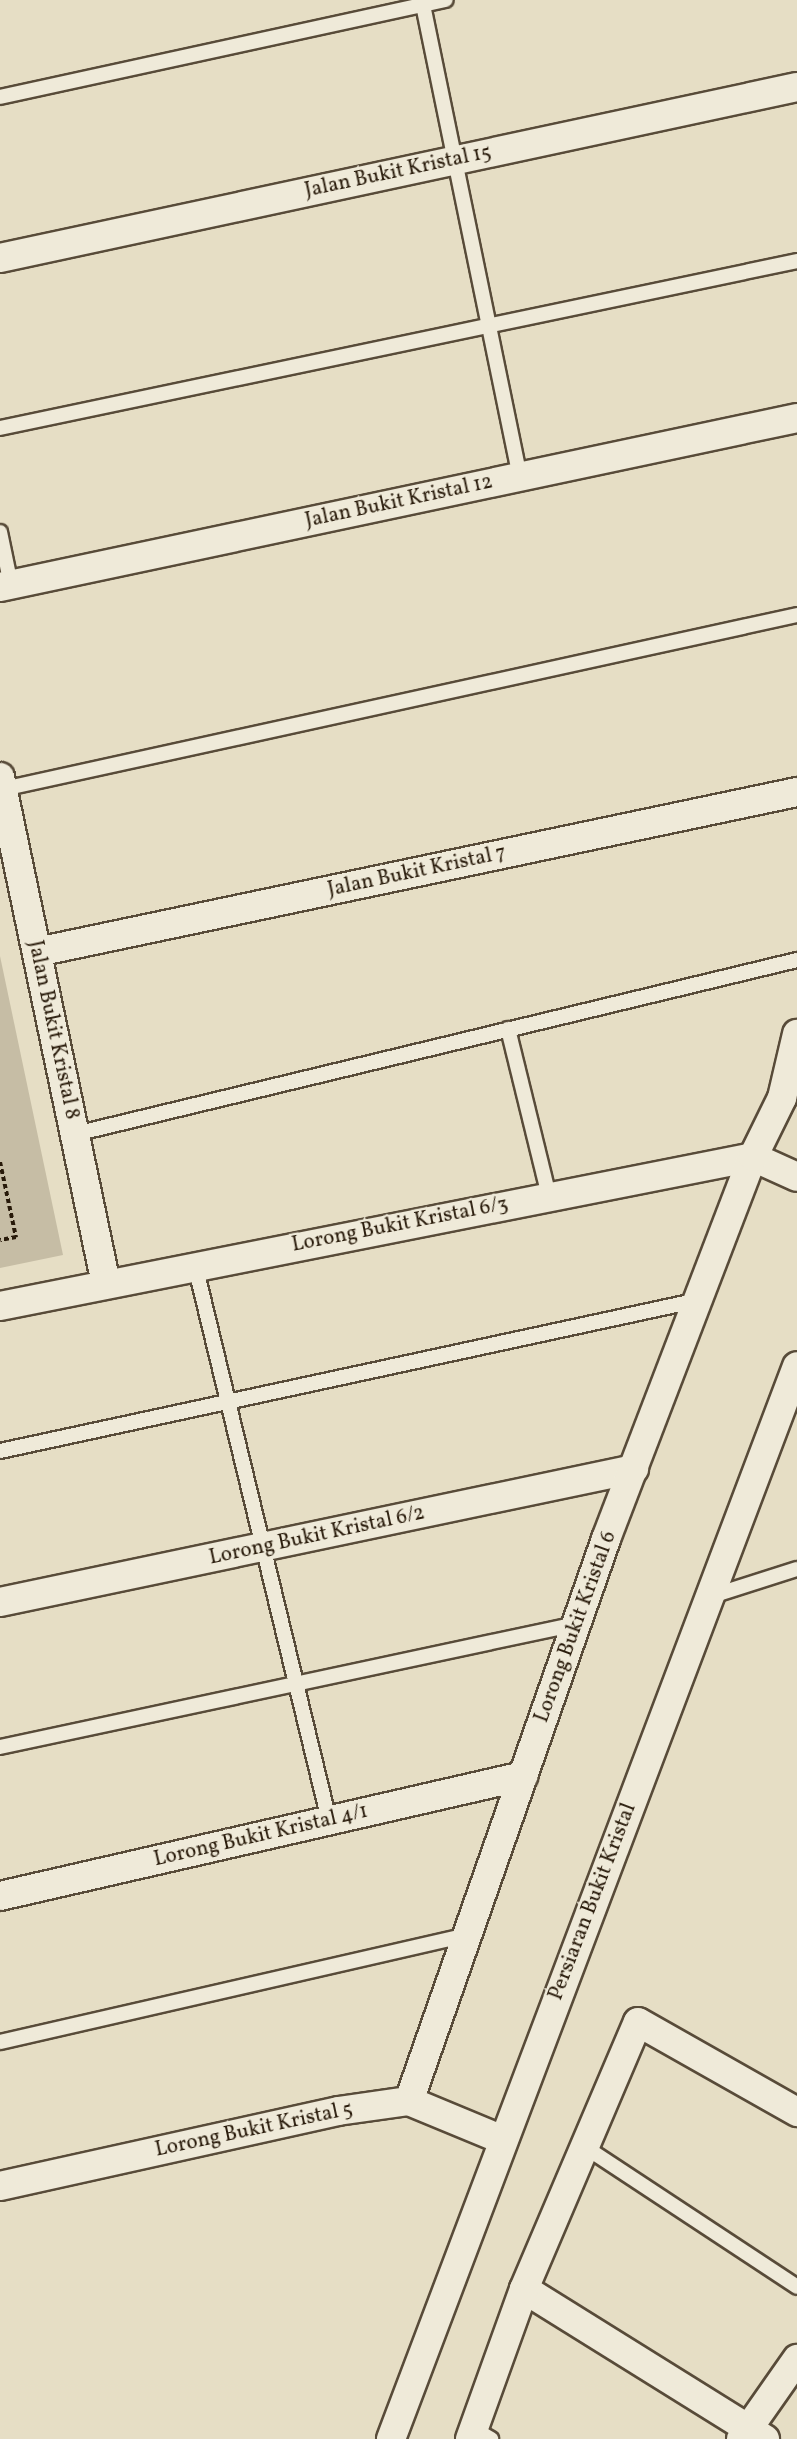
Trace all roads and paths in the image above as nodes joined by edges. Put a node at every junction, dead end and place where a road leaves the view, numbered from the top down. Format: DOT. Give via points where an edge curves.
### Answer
graph roads {
  1 [pos="446,0"];
  2 [pos="423,2"];
  3 [pos="797,87"];
  4 [pos="0,97"];
  5 [pos="455,160"];
  6 [pos="0,258"];
  7 [pos="797,261"];
  8 [pos="489,326"];
  9 [pos="797,418"];
  10 [pos="0,428"];
  11 [pos="520,477"];
  12 [pos="0,532"];
  13 [pos="6,586"];
  14 [pos="797,615"];
  15 [pos="1,783"];
  16 [pos="797,792"];
  17 [pos="37,952"];
  18 [pos="797,960"];
  19 [pos="508,1029"];
  20 [pos="797,1034"];
  21 [pos="75,1134"];
  22 [pos="753,1157"];
  23 [pos="0,1162"];
  24 [pos="797,1177"];
  25 [pos="549,1196"];
  26 [pos="0,1240"];
  27 [pos="195,1265"];
  28 [pos="106,1284"];
  29 [pos="702,1299"];
  30 [pos="0,1306"];
  31 [pos="797,1366"];
  32 [pos="226,1401"];
  33 [pos="0,1451"];
  34 [pos="634,1469"];
  35 [pos="260,1548"];
  36 [pos="797,1569"];
  37 [pos="707,1597"];
  38 [pos="0,1602"];
  39 [pos="576,1624"];
  40 [pos="293,1684"];
  41 [pos="0,1747"];
  42 [pos="523,1776"];
  43 [pos="329,1820"];
  44 [pos="0,1896"];
  45 [pos="467,1935"];
  46 [pos="0,2042"];
  47 [pos="409,2101"];
  48 [pos="797,2112"];
  49 [pos="503,2140"];
  50 [pos="585,2147"];
  51 [pos="0,2186"];
  52 [pos="797,2287"];
  53 [pos="524,2289"];
  54 [pos="797,2359"];
  55 [pos="478,2436"];
  56 [pos="751,2436"];
  57 [pos="391,2439"];
  1 -- 2 [label="lane"];
  2 -- 4 [label="lane"];
  2 -- 5 [label="lane"];
  3 -- 5 [label="street, Jalan Bukit Kristal 15"];
  5 -- 6 [label="street, Jalan Bukit Kristal 15"];
  5 -- 8 [label="lane"];
  7 -- 8 [label="lane"];
  8 -- 10 [label="lane"];
  8 -- 11 [label="lane"];
  9 -- 11 [label="street, Jalan Bukit Kristal 12"];
  11 -- 13 [label="street, Jalan Bukit Kristal 12"];
  12 -- 13 [label="lane"];
  14 -- 15 [label="lane"];
  15 -- 17 [label="street, Jalan Bukit Kristal 8"];
  16 -- 17 [label="street, Jalan Bukit Kristal 7"];
  17 -- 21 [label="street, Jalan Bukit Kristal 8"];
  18 -- 19 [label="lane"];
  19 -- 21 [label="lane"];
  19 -- 25 [label="lane"];
  20 -- 22 [label="street, Lorong Bukit Kristal 6" via="782,1098"];
  21 -- 28 [label="street, Jalan Bukit Kristal 8"];
  22 -- 24 [label="street"];
  22 -- 25 [label="street, Lorong Bukit Kristal 6/3"];
  22 -- 29 [label="street, Lorong Bukit Kristal 6"];
  23 -- 26 [label="path" via="16,1237"];
  25 -- 27 [label="street, Lorong Bukit Kristal 6/3"];
  27 -- 28 [label="street, Lorong Bukit Kristal 6/3"];
  27 -- 32 [label="lane"];
  28 -- 30 [label="street, Lorong Bukit Kristal 6/3"];
  29 -- 32 [label="lane"];
  29 -- 34 [label="street, Lorong Bukit Kristal 6"];
  31 -- 37 [label="street, Persiaran Bukit Kristal"];
  32 -- 33 [label="lane"];
  32 -- 35 [label="lane"];
  34 -- 35 [label="street, Lorong Bukit Kristal 6/2"];
  34 -- 39 [label="street, Lorong Bukit Kristal 6"];
  35 -- 38 [label="street, Lorong Bukit Kristal 6/2"];
  35 -- 40 [label="lane"];
  36 -- 37 [label="lane"];
  37 -- 49 [label="street, Persiaran Bukit Kristal"];
  39 -- 40 [label="lane"];
  39 -- 42 [label="street, Lorong Bukit Kristal 6"];
  40 -- 41 [label="lane"];
  40 -- 43 [label="lane"];
  42 -- 43 [label="street, Lorong Bukit Kristal 4/1"];
  42 -- 45 [label="street, Lorong Bukit Kristal 6"];
  43 -- 44 [label="street, Lorong Bukit Kristal 4/1"];
  45 -- 46 [label="lane"];
  45 -- 47 [label="street, Lorong Bukit Kristal 6"];
  47 -- 49 [label="street"];
  47 -- 51 [label="street, Lorong Bukit Kristal 5" via="338,2111"];
  48 -- 50 [label="street" via="638,2022"];
  49 -- 57 [label="street, Persiaran Bukit Kristal"];
  50 -- 52 [label="lane"];
  50 -- 53 [label="street"];
  53 -- 55 [label="street"];
  53 -- 56 [label="street"];
  54 -- 56 [label="street"];
}
